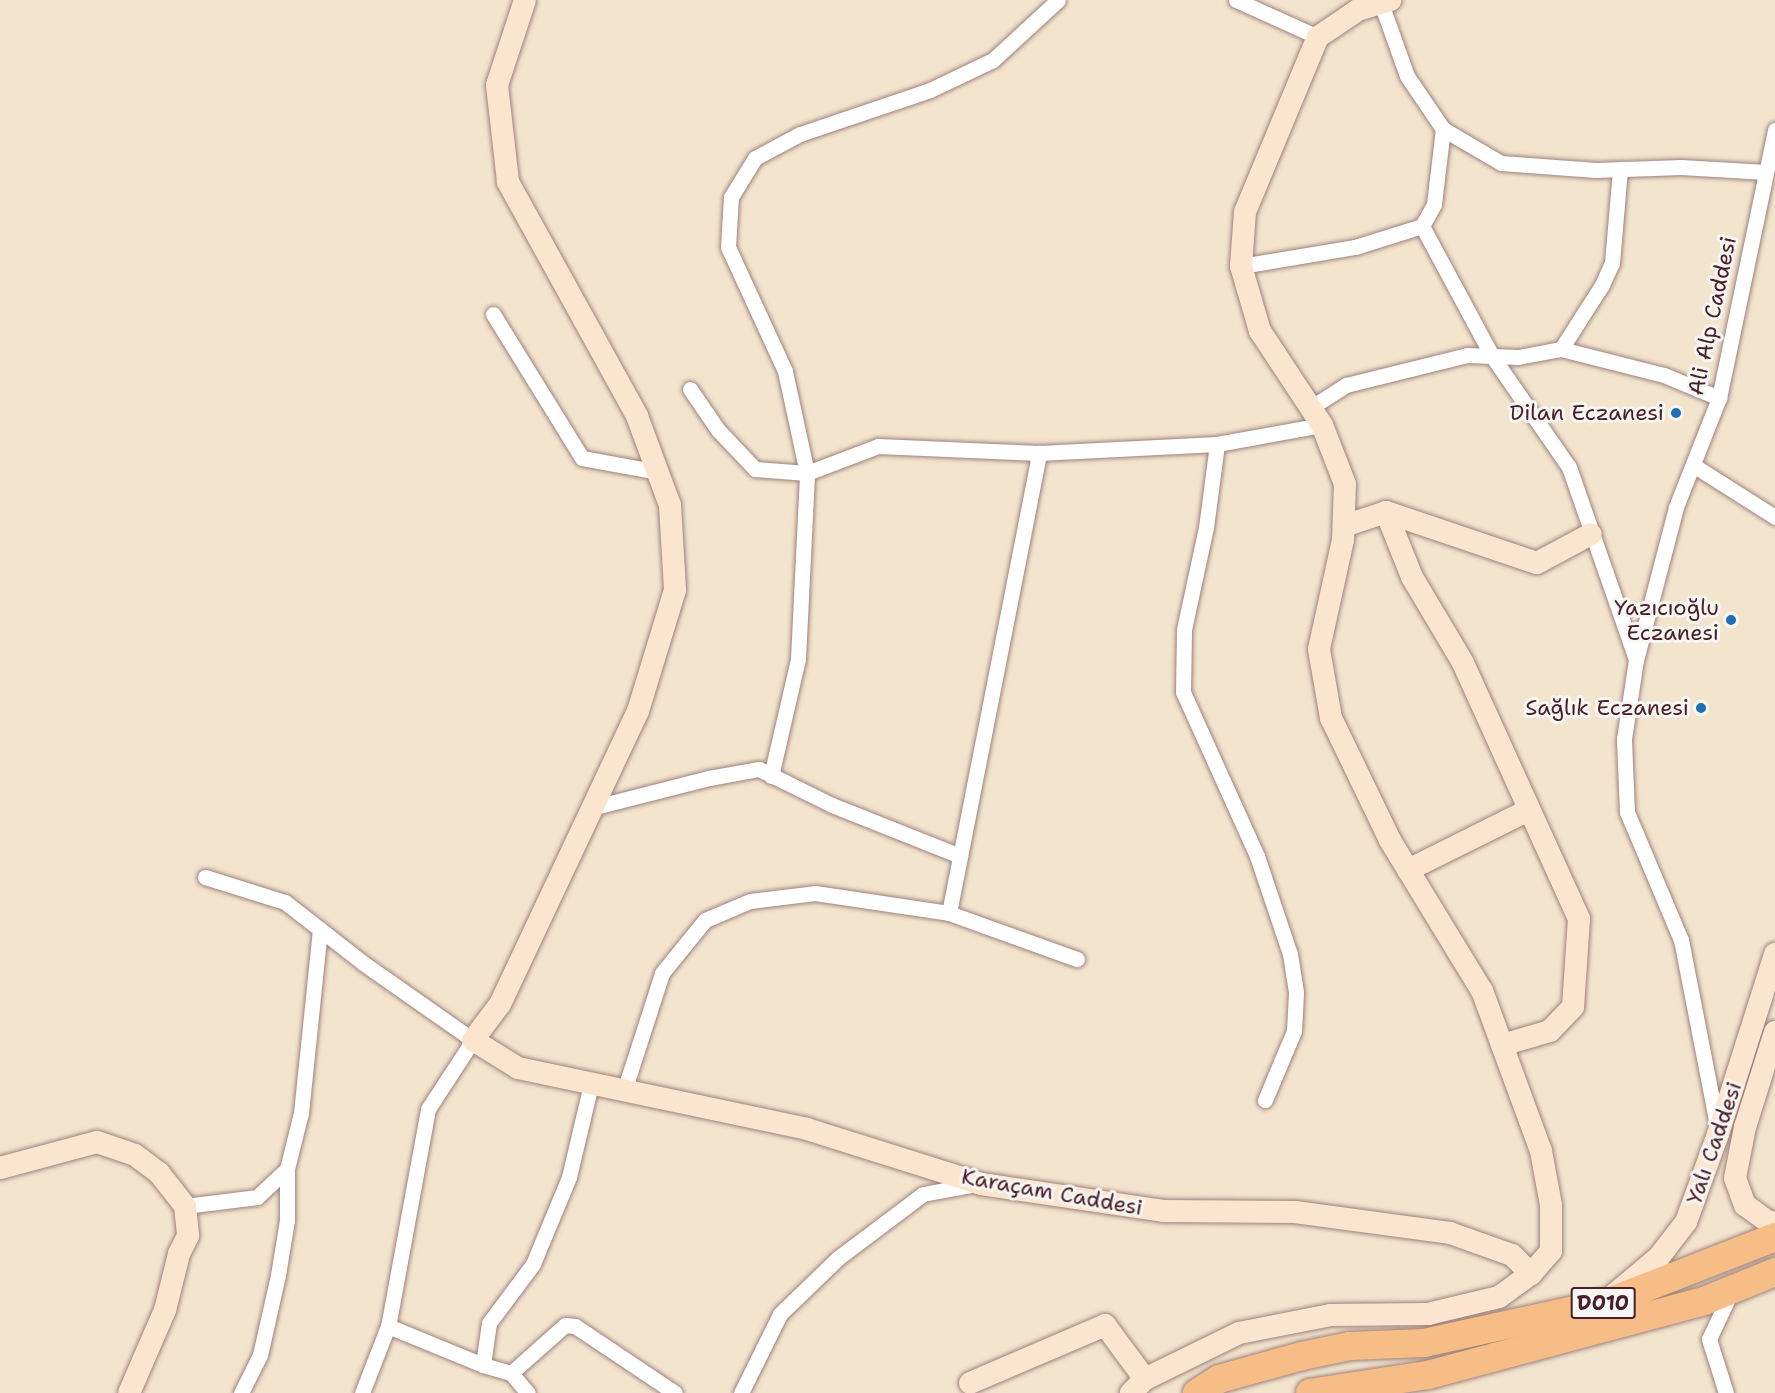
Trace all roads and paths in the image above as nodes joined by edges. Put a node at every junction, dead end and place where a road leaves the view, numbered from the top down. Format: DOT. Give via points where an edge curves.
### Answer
graph roads {
  1 [pos="525,0"];
  2 [pos="1058,0"];
  3 [pos="1236,0"];
  4 [pos="1385,1"];
  5 [pos="1318,37"];
  6 [pos="1443,129"];
  7 [pos="1775,130"];
  8 [pos="1620,169"];
  9 [pos="1766,172"];
  10 [pos="1768,197"];
  11 [pos="1422,226"];
  12 [pos="1241,266"];
  13 [pos="493,314"];
  14 [pos="1561,348"];
  15 [pos="1492,356"];
  16 [pos="690,389"];
  17 [pos="1719,398"];
  18 [pos="1316,416"];
  19 [pos="1217,444"];
  20 [pos="1039,453"];
  21 [pos="1693,465"];
  22 [pos="658,472"];
  23 [pos="807,472"];
  24 [pos="1386,512"];
  25 [pos="1775,517"];
  26 [pos="1344,526"];
  27 [pos="1591,534"];
  28 [pos="1636,660"];
  29 [pos="771,776"];
  30 [pos="591,808"];
  31 [pos="1529,810"];
  32 [pos="960,856"];
  33 [pos="1408,870"];
  34 [pos="205,877"];
  35 [pos="949,913"];
  36 [pos="320,929"];
  37 [pos="1775,954"];
  38 [pos="1077,959"];
  39 [pos="1775,1032"];
  40 [pos="473,1040"];
  41 [pos="1502,1045"];
  42 [pos="591,1084"];
  43 [pos="624,1091"];
  44 [pos="1264,1100"];
  45 [pos="1719,1134"];
  46 [pos="0,1168"];
  47 [pos="287,1169"];
  48 [pos="981,1184"];
  49 [pos="185,1206"];
  50 [pos="1775,1223"];
  51 [pos="1775,1237"];
  52 [pos="1775,1272"];
  53 [pos="1531,1274"];
  54 [pos="1732,1290"];
  55 [pos="1606,1302"];
  56 [pos="388,1326"];
  57 [pos="483,1365"];
  58 [pos="511,1373"];
  59 [pos="970,1383"];
  60 [pos="1138,1386"];
  61 [pos="129,1393"];
  62 [pos="241,1393"];
  63 [pos="362,1393"];
  64 [pos="528,1393"];
  65 [pos="675,1393"];
  66 [pos="741,1393"];
  67 [pos="1197,1393"];
  68 [pos="1310,1393"];
  69 [pos="1726,1393"];
  1 -- 22 [label="street" via="497,84 508,183 637,416"];
  2 -- 23 [label="street" via="993,60 930,90 800,135 755,158 731,197 728,247 785,371"];
  3 -- 5 [label="street"];
  4 -- 5 [label="street" via="1358,10"];
  4 -- 6 [label="street" via="1407,76"];
  5 -- 12 [label="street" via="1245,212"];
  6 -- 8 [label="street" via="1501,163"];
  6 -- 11 [label="street" via="1434,204"];
  7 -- 9 [label="street, Ali Alp Caddesi"];
  8 -- 9 [label="street" via="1681,166"];
  8 -- 14 [label="street" via="1612,263"];
  9 -- 10 [label="street, Ali Alp Caddesi"];
  10 -- 17 [label="street, Ali Alp Caddesi"];
  11 -- 12 [label="street" via="1355,247"];
  11 -- 15 [label="street"];
  12 -- 18 [label="street" via="1260,331"];
  13 -- 22 [label="street" via="582,458"];
  14 -- 15 [label="street" via="1518,357"];
  14 -- 17 [label="street" via="1664,375"];
  15 -- 18 [label="street" via="1467,355 1346,385"];
  15 -- 27 [label="street" via="1569,467"];
  16 -- 23 [label="street" via="718,430 755,469"];
  17 -- 21 [label="street, Ali Alp Caddesi"];
  18 -- 19 [label="street"];
  18 -- 26 [label="street" via="1345,484"];
  19 -- 20 [label="street"];
  19 -- 44 [label="street" via="1206,527 1185,630 1183,692 1257,856 1290,954 1296,993 1294,1031"];
  20 -- 23 [label="street" via="878,447"];
  20 -- 32 [label="street"];
  21 -- 25 [label="street"];
  21 -- 28 [label="street, Ali Alp Caddesi" via="1676,507"];
  22 -- 30 [label="street" via="670,505 675,590 638,711"];
  23 -- 29 [label="street" via="798,660"];
  24 -- 26 [label="street"];
  24 -- 27 [label="street" via="1537,563"];
  24 -- 31 [label="street" via="1412,577 1463,663"];
  26 -- 33 [label="street" via="1319,649 1331,718"];
  27 -- 28 [label="street"];
  28 -- 45 [label="street, Ali Alp Caddesi" via="1624,739 1627,812 1681,940"];
  29 -- 30 [label="street" via="759,769 709,777"];
  29 -- 32 [label="street"];
  30 -- 40 [label="street" via="500,1004"];
  31 -- 33 [label="street"];
  31 -- 41 [label="street" via="1579,919 1573,1007 1550,1031"];
  32 -- 35 [label="street"];
  33 -- 41 [label="street" via="1482,991"];
  34 -- 36 [label="street" via="285,902"];
  35 -- 38 [label="street"];
  35 -- 43 [label="street" via="815,893 750,901 705,920 662,973"];
  36 -- 40 [label="street"];
  36 -- 47 [label="street" via="301,1113"];
  37 -- 45 [label="street, Yalı Caddesi"];
  39 -- 50 [label="street, Yalı Caddesi" via="1745,1127 1735,1178 1745,1205"];
  40 -- 42 [label="street, Karaçam Caddesi" via="518,1068"];
  40 -- 56 [label="street" via="428,1109"];
  41 -- 53 [label="street" via="1541,1151 1551,1205 1551,1251"];
  42 -- 43 [label="street, Karaçam Caddesi"];
  42 -- 57 [label="street" via="569,1177 532,1264 489,1323"];
  43 -- 48 [label="street, Karaçam Caddesi" via="807,1129"];
  45 -- 55 [label="street, Yalı Caddesi" via="1686,1222 1659,1257"];
  46 -- 49 [label="street" via="97,1142 135,1155 159,1173"];
  47 -- 49 [label="street" via="257,1197"];
  47 -- 62 [label="street" via="287,1220 278,1275 260,1355"];
  48 -- 53 [label="street, Karaçam Caddesi" via="1163,1211 1295,1212 1450,1233 1512,1255"];
  48 -- 66 [label="street" via="923,1194 838,1258 780,1314"];
  49 -- 61 [label="street" via="188,1236 179,1254 165,1310"];
  51 -- 55 [label="highway, D010"];
  52 -- 54 [label="highway, D010"];
  53 -- 60 [label="street" via="1499,1297 1428,1314 1331,1315 1239,1333"];
  54 -- 68 [label="highway, D010" via="1704,1301 1428,1375"];
  54 -- 69 [label="street" via="1708,1339"];
  55 -- 67 [label="highway, D010" via="1424,1343 1350,1346 1302,1356 1219,1379"];
  56 -- 57 [label="street"];
  56 -- 63 [label="street"];
  57 -- 58 [label="street"];
  58 -- 64 [label="street"];
  58 -- 65 [label="street" via="565,1325 575,1326"];
  59 -- 60 [label="street" via="1105,1325"];
}
